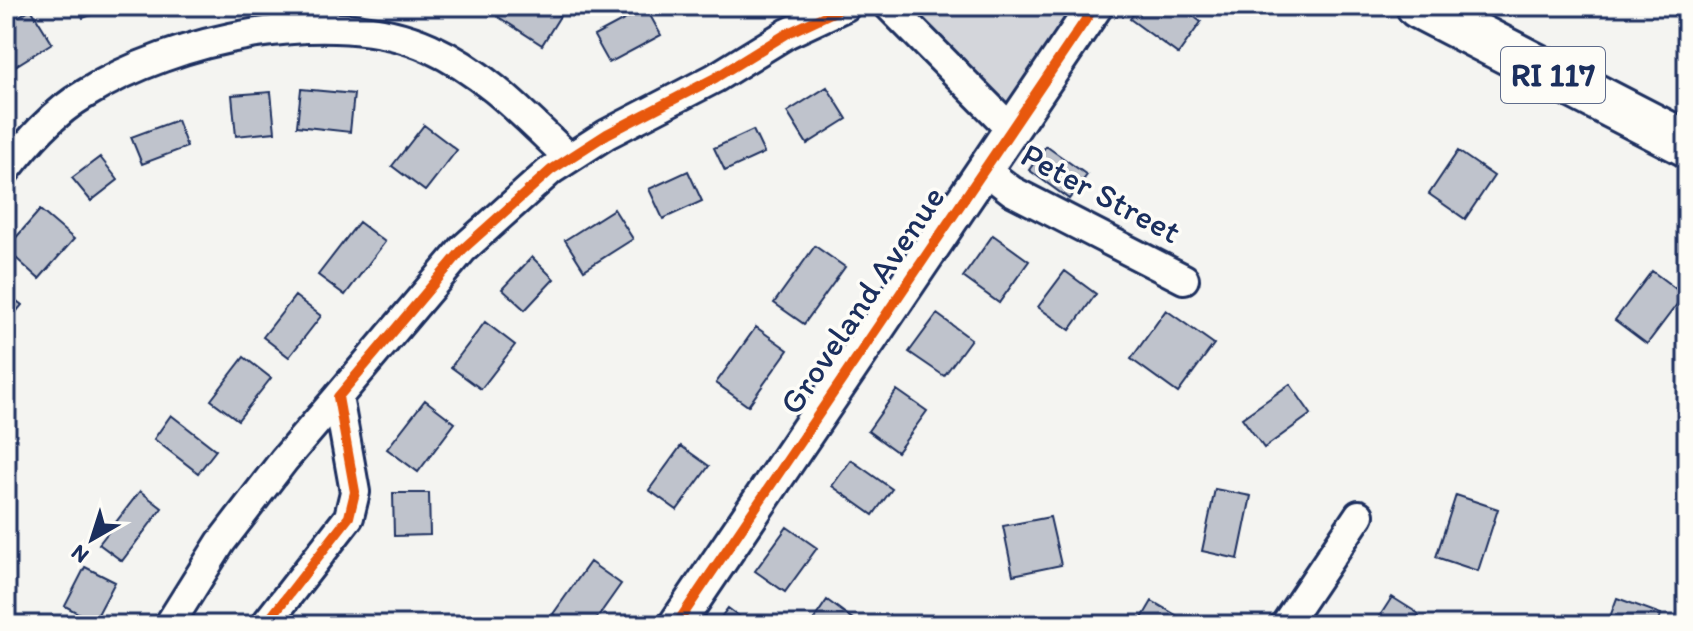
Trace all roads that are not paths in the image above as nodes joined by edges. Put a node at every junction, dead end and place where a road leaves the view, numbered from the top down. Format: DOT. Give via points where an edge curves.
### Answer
graph roads {
  1 [pos="846,6"];
  2 [pos="889,6"];
  3 [pos="1095,6"];
  4 [pos="1419,6"];
  5 [pos="1011,129"];
  6 [pos="1687,144"];
  7 [pos="568,157"];
  8 [pos="6,170"];
  9 [pos="985,170"];
  10 [pos="1184,279"];
  11 [pos="338,397"];
  12 [pos="1359,515"];
  13 [pos="169,625"];
  14 [pos="265,625"];
  15 [pos="676,625"];
  16 [pos="1285,625"];
  1 -- 7 [label="street"];
  2 -- 5 [label="street"];
  3 -- 5 [label="street, Groveland Avenue"];
  4 -- 6 [label="main road, RI 117"];
  5 -- 9 [label="street, Groveland Avenue"];
  7 -- 8 [label="street" via="465,67 410,41 332,27 246,35 140,64 70,104"];
  7 -- 11 [label="street" via="463,249"];
  9 -- 10 [label="street, Peter Street" via="1012,191"];
  9 -- 15 [label="street, Groveland Avenue"];
  11 -- 13 [label="street" via="221,542"];
  11 -- 14 [label="street" via="355,492 349,517"];
  12 -- 16 [label="street"];
}
